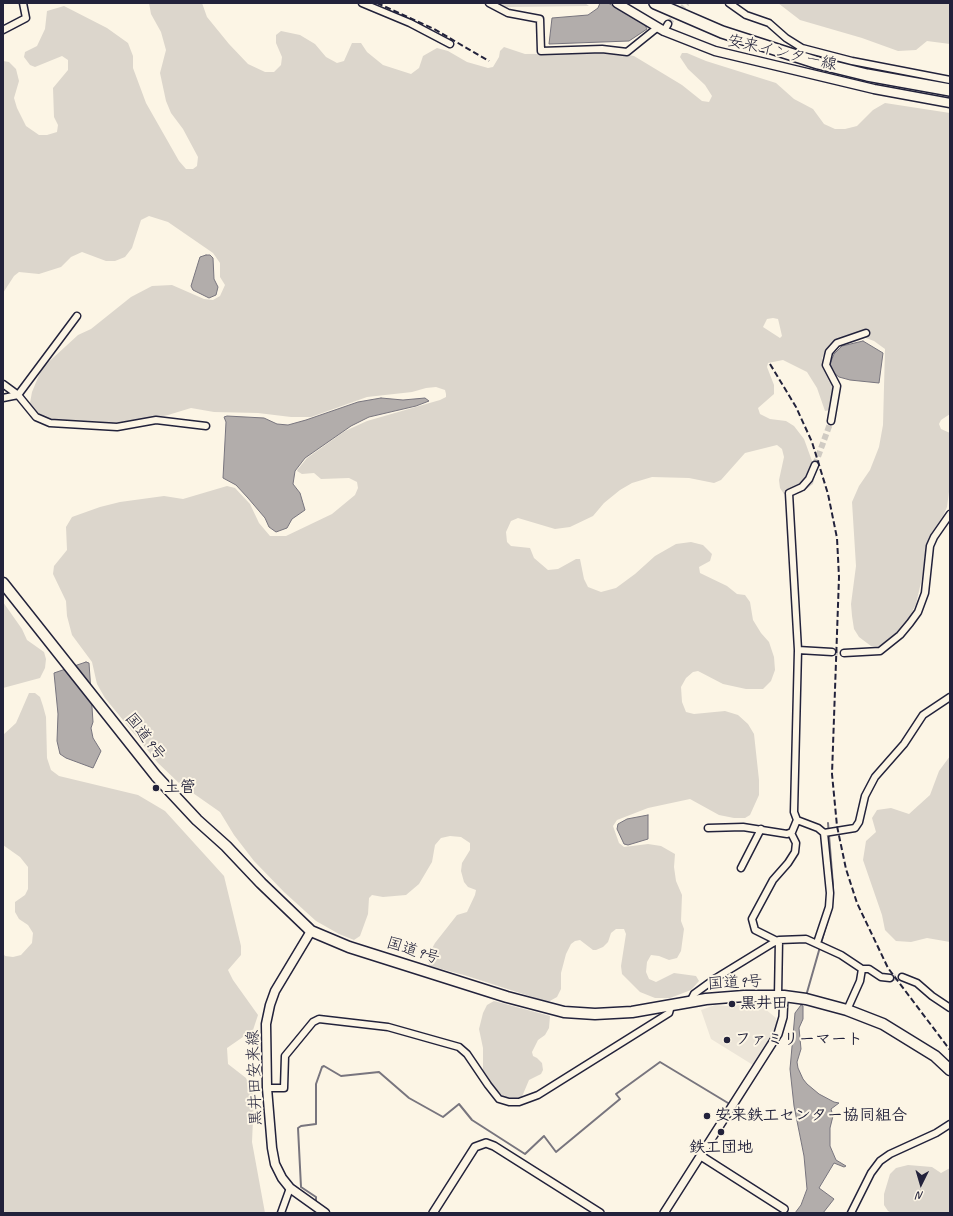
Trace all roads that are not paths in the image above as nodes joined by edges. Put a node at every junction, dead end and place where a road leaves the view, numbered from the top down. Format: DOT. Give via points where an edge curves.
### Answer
graph roads {
  1 [pos="23,3"];
  2 [pos="362,3"];
  3 [pos="489,3"];
  4 [pos="617,3"];
  5 [pos="655,3"];
  6 [pos="729,3"];
  7 [pos="663,27"];
  8 [pos="3,30"];
  9 [pos="450,44"];
  10 [pos="950,80"];
  11 [pos="950,90"];
  12 [pos="950,103"];
  13 [pos="77,316"];
  14 [pos="866,333"];
  15 [pos="3,384"];
  16 [pos="18,395"];
  17 [pos="3,398"];
  18 [pos="831,421"];
  19 [pos="206,426"];
  20 [pos="814,465"];
  21 [pos="950,514"];
  22 [pos="3,583"];
  23 [pos="798,650"];
  24 [pos="832,652"];
  25 [pos="844,653"];
  26 [pos="950,697"];
  27 [pos="797,820"];
  28 [pos="708,828"];
  29 [pos="761,829"];
  30 [pos="791,833"];
  31 [pos="824,833"];
  32 [pos="741,868"];
  33 [pos="311,931"];
  34 [pos="778,941"];
  35 [pos="820,945"];
  36 [pos="862,969"];
  37 [pos="890,978"];
  38 [pos="902,978"];
  39 [pos="781,996"];
  40 [pos="690,1002"];
  41 [pos="671,1006"];
  42 [pos="950,1008"];
  43 [pos="847,1010"];
  44 [pos="950,1070"];
  45 [pos="267,1088"];
  46 [pos="950,1124"];
  47 [pos="701,1156"];
  48 [pos="290,1188"];
  49 [pos="784,1210"];
  50 [pos="281,1213"];
  51 [pos="325,1213"];
  52 [pos="433,1213"];
  53 [pos="600,1213"];
  54 [pos="664,1213"];
  55 [pos="851,1213"];
  1 -- 8 [label="street" via="26,18"];
  2 -- 9 [label="street" via="410,23"];
  3 -- 7 [label="street" via="508,13 540,19 541,51 602,49 627,52"];
  4 -- 7 [label="main road, 安来インター線"];
  5 -- 11 [label="highway" via="722,32 818,63"];
  6 -- 10 [label="street" via="746,15 770,22 786,38 802,48 852,62"];
  7 -- 12 [label="main road, 安来インター線" via="715,51 874,89"];
  13 -- 16 [label="street"];
  14 -- 18 [label="street" via="837,343 829,352 826,365 837,386"];
  15 -- 16 [label="street"];
  16 -- 17 [label="street"];
  16 -- 19 [label="street" via="36,417 50,423 117,427 156,420"];
  20 -- 23 [label="street" via="809,479 802,487 789,493"];
  21 -- 25 [label="street" via="930,546 926,593 910,623 880,651"];
  22 -- 33 [label="highway, 国道9号" via="156,776 197,820"];
  23 -- 24 [label="street"];
  23 -- 27 [label="street" via="794,812"];
  26 -- 31 [label="street" via="923,715 904,744 875,777 865,796 859,822 855,828"];
  27 -- 30 [label="street"];
  27 -- 31 [label="street"];
  28 -- 29 [label="street"];
  29 -- 30 [label="street" via="783,834"];
  29 -- 32 [label="street"];
  30 -- 34 [label="street" via="796,843 795,852 773,880 752,919 755,930"];
  31 -- 35 [label="street" via="830,893"];
  33 -- 41 [label="highway, 国道9号" via="348,947 507,997 564,1012 632,1012"];
  33 -- 45 [label="main road, 黒井田安来線" via="275,990 270,1005 266,1024"];
  34 -- 35 [label="street" via="806,939"];
  34 -- 39 [label="street"];
  34 -- 40 [label="street" via="716,978 694,994"];
  35 -- 36 [label="street"];
  36 -- 37 [label="street" via="869,969 881,977"];
  36 -- 43 [label="street" via="860,981"];
  38 -- 42 [label="street" via="917,983"];
  39 -- 40 [label="highway, 国道9号" via="744,996"];
  39 -- 43 [label="highway, 国道9号" via="806,999"];
  39 -- 47 [label="street" via="783,1016 778,1034"];
  40 -- 41 [label="highway, 国道9号"];
  41 -- 45 [label="street" via="669,1013 538,1095 523,1101 509,1102 499,1099 467,1054 459,1047 388,1027 318,1019 285,1056 284,1088"];
  43 -- 44 [label="highway, 国道9号" via="883,1024 935,1056"];
  45 -- 48 [label="main road, 黒井田安来線" via="275,1164"];
  46 -- 55 [label="street" via="880,1161 871,1173"];
  47 -- 49 [label="street"];
  47 -- 54 [label="street"];
  48 -- 50 [label="street"];
  48 -- 51 [label="main road, 黒井田安来線"];
  52 -- 53 [label="street" via="475,1147 486,1143"];
}
